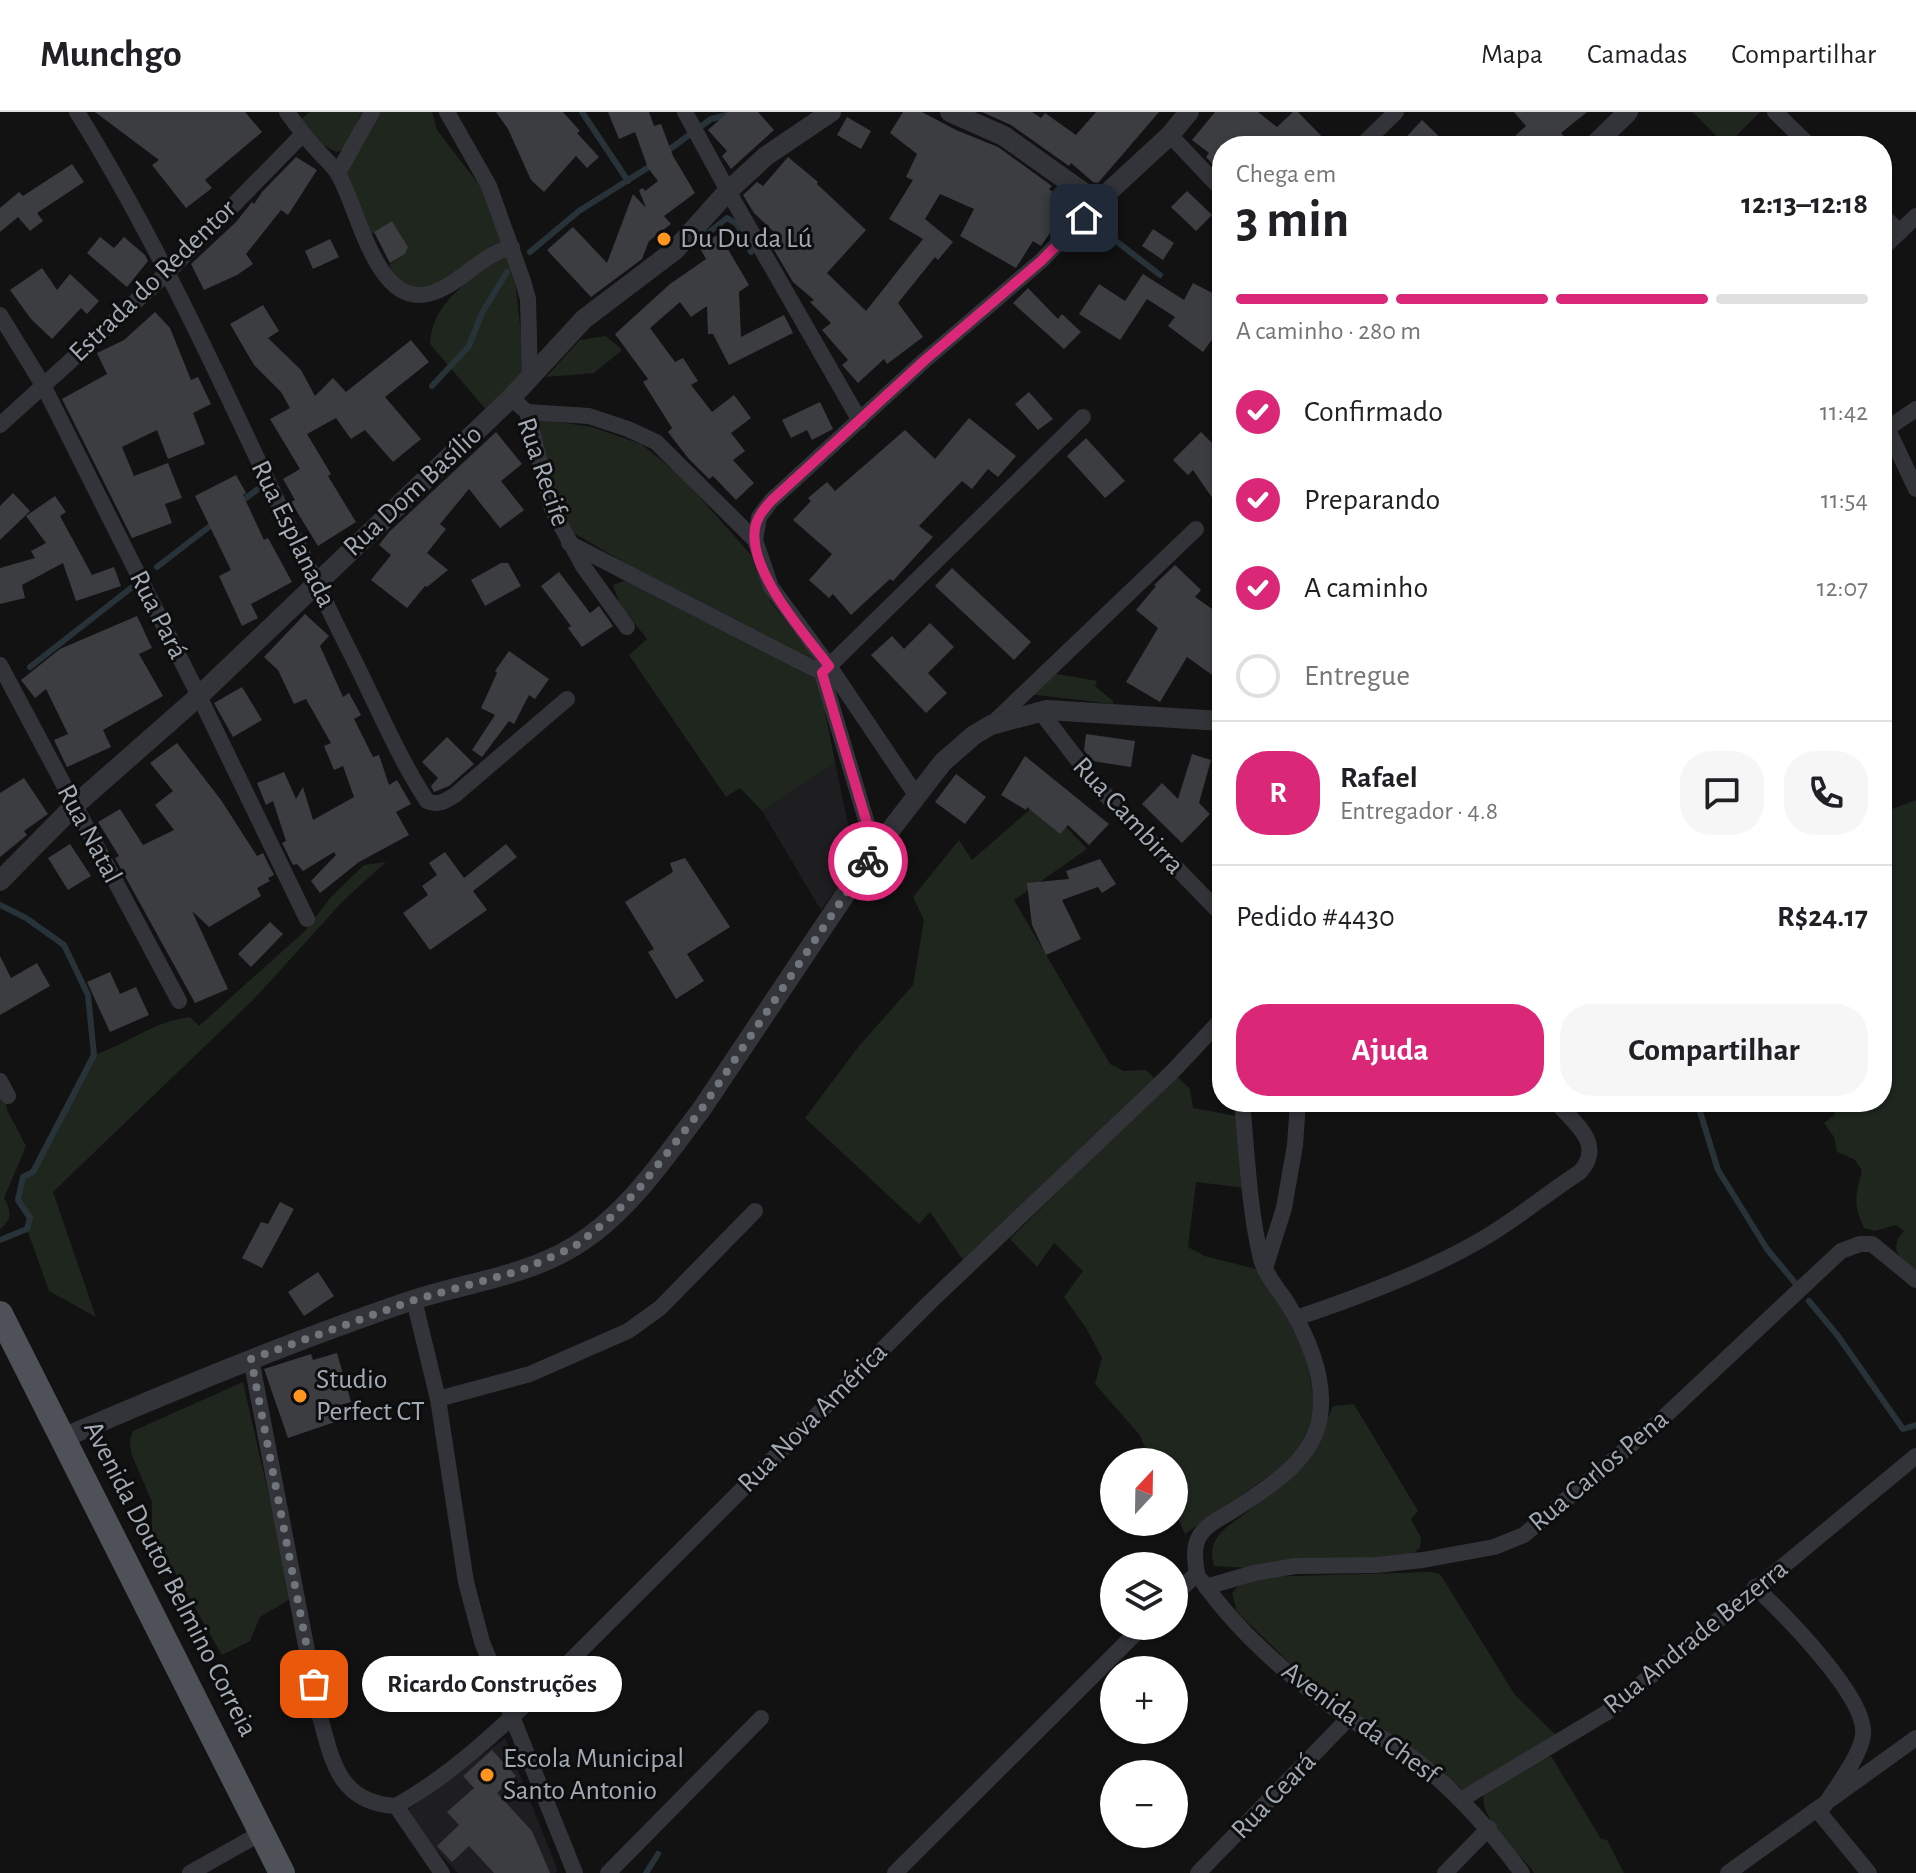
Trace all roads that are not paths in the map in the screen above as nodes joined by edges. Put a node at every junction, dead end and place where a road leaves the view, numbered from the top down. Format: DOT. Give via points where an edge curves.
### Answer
graph roads {
  1 [pos="77,112"];
  2 [pos="287,112"];
  3 [pos="372,112"];
  4 [pos="447,112"];
  5 [pos="831,112"];
  6 [pos="950,112"];
  7 [pos="1189,112"];
  8 [pos="1396,112"];
  9 [pos="1628,112"];
  10 [pos="1775,112"];
  11 [pos="688,118"];
  12 [pos="303,134"];
  13 [pos="1170,135"];
  14 [pos="1371,136"];
  15 [pos="1603,136"];
  16 [pos="1800,136"];
  17 [pos="338,173"];
  18 [pos="1212,179"];
  19 [pos="728,191"];
  20 [pos="1103,197"];
  21 [pos="1916,216"];
  22 [pos="1892,224"];
  23 [pos="1900,232"];
  24 [pos="1892,240"];
  25 [pos="512,247"];
  26 [pos="168,272"];
  27 [pos="0,315"];
  28 [pos="530,380"];
  29 [pos="43,385"];
  30 [pos="519,405"];
  31 [pos="1916,409"];
  32 [pos="1083,417"];
  33 [pos="1892,419"];
  34 [pos="860,421"];
  35 [pos="0,425"];
  36 [pos="1892,437"];
  37 [pos="1916,489"];
  38 [pos="1196,529"];
  39 [pos="755,540"];
  40 [pos="569,543"];
  41 [pos="315,582"];
  42 [pos="627,627"];
  43 [pos="0,665"];
  44 [pos="825,670"];
  45 [pos="199,696"];
  46 [pos="567,699"];
  47 [pos="1040,711"];
  48 [pos="1212,720"];
  49 [pos="991,725"];
  50 [pos="916,795"];
  51 [pos="74,806"];
  52 [pos="875,850"];
  53 [pos="4,877"];
  54 [pos="1212,905"];
  55 [pos="307,919"];
  56 [pos="179,1001"];
  57 [pos="1212,1030"];
  58 [pos="1243,1112"];
  59 [pos="1297,1112"];
  60 [pos="1564,1112"];
  61 [pos="755,1211"];
  62 [pos="1265,1268"];
  63 [pos="1916,1280"];
  64 [pos="414,1300"];
  65 [pos="0,1314"];
  66 [pos="1296,1318"];
  67 [pos="251,1359"];
  68 [pos="438,1399"];
  69 [pos="63,1438"];
  70 [pos="1916,1456"];
  71 [pos="1202,1580"];
  72 [pos="1755,1587"];
  73 [pos="1188,1588"];
  74 [pos="1129,1640"];
  75 [pos="512,1717"];
  76 [pos="761,1718"];
  77 [pos="1349,1718"];
  78 [pos="1916,1738"];
  79 [pos="1462,1799"];
  80 [pos="396,1806"];
  81 [pos="1821,1808"];
  82 [pos="1489,1828"];
  83 [pos="261,1833"];
  84 [pos="190,1873"];
  85 [pos="282,1873"];
  86 [pos="442,1873"];
  87 [pos="575,1873"];
  88 [pos="608,1873"];
  89 [pos="895,1873"];
  90 [pos="1198,1873"];
  91 [pos="1445,1873"];
  92 [pos="1522,1873"];
  93 [pos="1728,1873"];
  94 [pos="1869,1873"];
  1 -- 26 [label="street, Rua Esplanada"];
  2 -- 12 [label="street"];
  3 -- 17 [label="street"];
  4 -- 25 [label="street" via="489,186"];
  5 -- 19 [label="street, Rua Dom Basílio" via="789,139"];
  6 -- 20 [label="street" via="1004,136 1084,193"];
  7 -- 13 [label="street"];
  8 -- 14 [label="street"];
  9 -- 15 [label="street"];
  10 -- 16 [label="street"];
  11 -- 19 [label="street"];
  12 -- 17 [label="street"];
  12 -- 26 [label="street, Estrada do Redentor"];
  13 -- 18 [label="street"];
  13 -- 20 [label="street"];
  17 -- 25 [label="street" via="376,261 403,291 436,292 494,253"];
  19 -- 28 [label="street, Rua Dom Basílio" via="675,250 584,319"];
  19 -- 34 [label="street"];
  20 -- 34 [label="street" via="1041,261"];
  21 -- 23 [label="street"];
  22 -- 23 [label="street"];
  23 -- 24 [label="street"];
  25 -- 28 [label="street" via="528,299"];
  26 -- 29 [label="street, Estrada do Redentor"];
  26 -- 41 [label="street, Rua Esplanada"];
  27 -- 29 [label="street, Rua Pará"];
  28 -- 30 [label="street, Rua Dom Basílio"];
  29 -- 35 [label="street, Estrada do Redentor"];
  29 -- 45 [label="street, Rua Pará"];
  30 -- 39 [label="street" via="589,416 656,442"];
  30 -- 40 [label="street, Rua Recife" via="552,509"];
  30 -- 41 [label="street, Rua Dom Basílio"];
  31 -- 33 [label="street"];
  32 -- 44 [label="street"];
  34 -- 39 [label="street" via="771,501 759,517"];
  36 -- 37 [label="street"];
  38 -- 49 [label="street"];
  39 -- 44 [label="street" via="771,587"];
  40 -- 42 [label="street, Rua Recife"];
  40 -- 44 [label="street"];
  41 -- 45 [label="street, Rua Dom Basílio"];
  41 -- 46 [label="street, Rua Esplanada" via="422,793 433,804 455,795"];
  43 -- 51 [label="street, Rua Natal"];
  44 -- 50 [label="street"];
  44 -- 52 [label="street"];
  45 -- 51 [label="street, Rua Dom Basílio"];
  45 -- 55 [label="street, Rua Pará"];
  47 -- 48 [label="street"];
  47 -- 49 [label="street"];
  47 -- 54 [label="street, Rua Cambirra" via="1100,789"];
  49 -- 50 [label="street" via="961,746"];
  50 -- 52 [label="street"];
  51 -- 53 [label="street, Rua Dom Basílio"];
  51 -- 56 [label="street, Rua Natal"];
  52 -- 64 [label="street" via="701,1110 608,1220 574,1247 519,1271"];
  57 -- 75 [label="street, Rua Nova América"];
  58 -- 62 [label="street"];
  59 -- 62 [label="street" via="1284,1208"];
  60 -- 66 [label="street" via="1591,1148 1589,1162 1580,1172 1452,1256"];
  61 -- 68 [label="street" via="660,1308 628,1331 530,1374"];
  62 -- 66 [label="street"];
  63 -- 71 [label="street, Rua Carlos Pena" via="1872,1244 1841,1251 1664,1417 1524,1535 1494,1547 1423,1560 1295,1566"];
  64 -- 67 [label="street"];
  64 -- 68 [label="street"];
  65 -- 69 [label="main road, Avenida Doutor Belmino Correia"];
  66 -- 71 [label="street" via="1318,1378 1320,1416 1295,1463 1198,1538 1195,1555"];
  67 -- 69 [label="street"];
  67 -- 80 [label="street" via="333,1763 356,1794 378,1805"];
  68 -- 75 [label="street" via="466,1582 482,1642"];
  69 -- 83 [label="main road, Avenida Doutor Belmino Correia"];
  70 -- 72 [label="street, Rua Andrade Bezerra"];
  71 -- 73 [label="street"];
  71 -- 77 [label="street, Avenida da Chesf" via="1268,1654"];
  72 -- 79 [label="street, Rua Andrade Bezerra" via="1606,1713"];
  72 -- 81 [label="street" via="1831,1669 1863,1724 1856,1755"];
  74 -- 89 [label="street"];
  75 -- 80 [label="street, Rua Nova América"];
  75 -- 87 [label="street"];
  76 -- 88 [label="street"];
  77 -- 79 [label="street, Avenida da Chesf" via="1415,1760"];
  77 -- 90 [label="street, Rua Ceará"];
  78 -- 81 [label="street"];
  79 -- 82 [label="street, Avenida da Chesf"];
  80 -- 86 [label="street"];
  81 -- 93 [label="street"];
  81 -- 94 [label="street"];
  82 -- 91 [label="street"];
  82 -- 92 [label="street, Avenida da Chesf"];
  83 -- 84 [label="street"];
  83 -- 85 [label="main road, Avenida Doutor Belmino Correia"];
}
